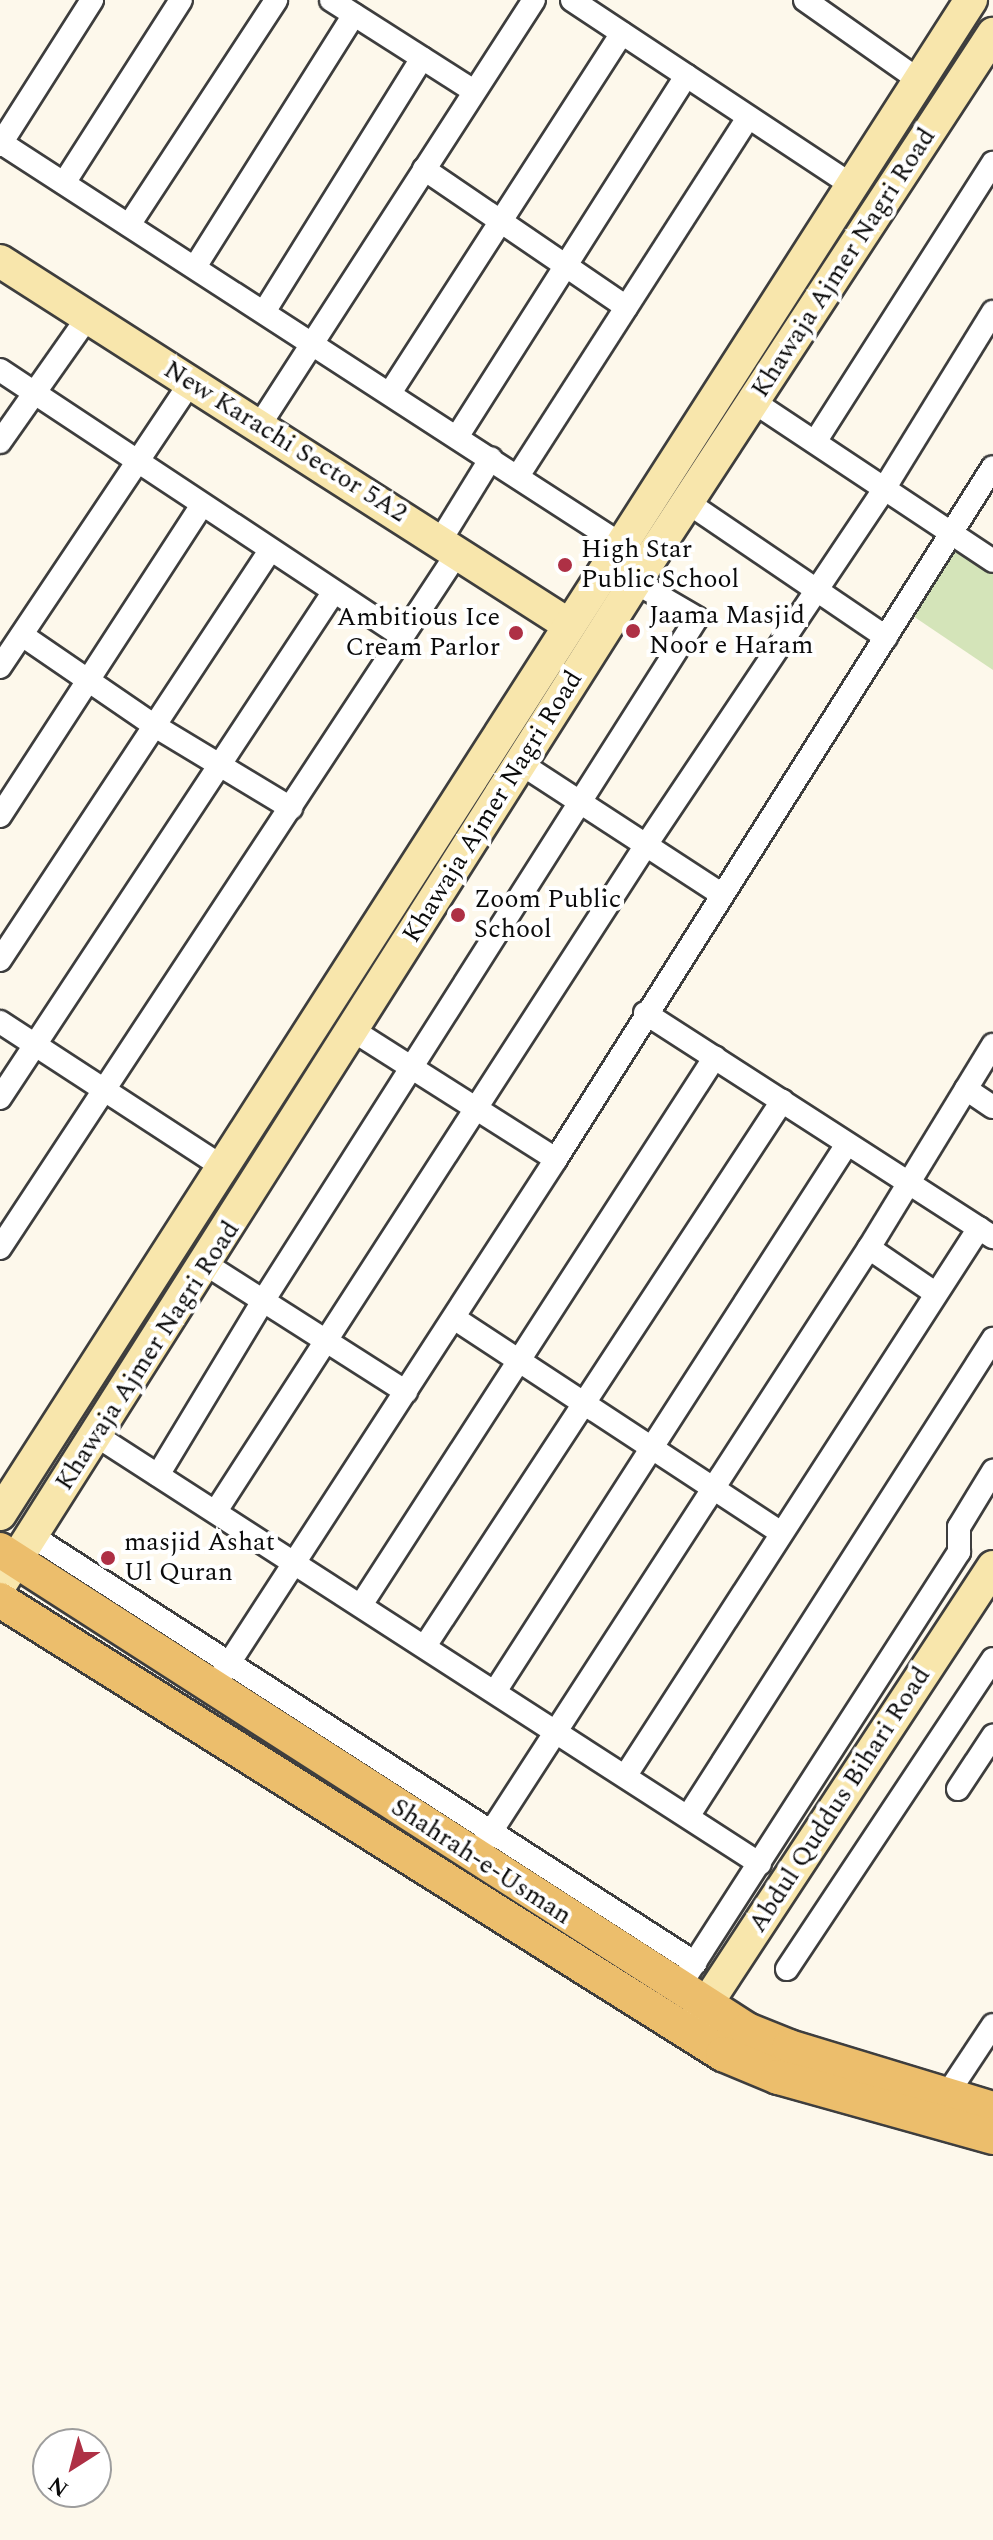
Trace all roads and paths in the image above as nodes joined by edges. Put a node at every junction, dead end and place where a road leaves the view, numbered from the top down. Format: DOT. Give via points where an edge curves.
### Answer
graph roads {
  1 [pos="92,0"];
  2 [pos="181,0"];
  3 [pos="276,0"];
  4 [pos="331,0"];
  5 [pos="534,0"];
  6 [pos="572,0"];
  7 [pos="971,0"];
  8 [pos="814,2"];
  9 [pos="354,15"];
  10 [pos="622,33"];
  11 [pos="993,34"];
  12 [pos="422,58"];
  13 [pos="686,76"];
  14 [pos="919,80"];
  15 [pos="474,91"];
  16 [pos="748,118"];
  17 [pos="0,143"];
  18 [pos="993,163"];
  19 [pos="424,169"];
  20 [pos="64,183"];
  21 [pos="850,184"];
  22 [pos="500,221"];
  23 [pos="129,225"];
  24 [pos="0,261"];
  25 [pos="566,266"];
  26 [pos="195,267"];
  27 [pos="626,307"];
  28 [pos="264,312"];
  29 [pos="993,312"];
  30 [pos="88,317"];
  31 [pos="312,343"];
  32 [pos="0,370"];
  33 [pos="191,382"];
  34 [pos="34,391"];
  35 [pos="390,393"];
  36 [pos="754,402"];
  37 [pos="259,426"];
  38 [pos="457,437"];
  39 [pos="0,442"];
  40 [pos="815,442"];
  41 [pos="680,447"];
  42 [pos="491,458"];
  43 [pos="137,462"];
  44 [pos="993,467"];
  45 [pos="713,468"];
  46 [pos="518,476"];
  47 [pos="884,489"];
  48 [pos="690,504"];
  49 [pos="201,506"];
  50 [pos="952,534"];
  51 [pos="619,543"];
  52 [pos="449,547"];
  53 [pos="269,552"];
  54 [pos="993,561"];
  55 [pos="635,582"];
  56 [pos="333,593"];
  57 [pos="815,593"];
  58 [pos="569,625"];
  59 [pos="22,635"];
  60 [pos="403,637"];
  61 [pos="886,637"];
  62 [pos="0,667"];
  63 [pos="92,680"];
  64 [pos="155,726"];
  65 [pos="520,763"];
  66 [pos="220,765"];
  67 [pos="580,802"];
  68 [pos="291,808"];
  69 [pos="0,816"];
  70 [pos="646,845"];
  71 [pos="415,865"];
  72 [pos="445,883"];
  73 [pos="721,894"];
  74 [pos="0,960"];
  75 [pos="645,1013"];
  76 [pos="0,1022"];
  77 [pos="354,1031"];
  78 [pos="35,1045"];
  79 [pos="993,1045"];
  80 [pos="715,1057"];
  81 [pos="413,1068"];
  82 [pos="966,1089"];
  83 [pos="104,1091"];
  84 [pos="0,1098"];
  85 [pos="782,1101"];
  86 [pos="993,1107"];
  87 [pos="476,1108"];
  88 [pos="847,1144"];
  89 [pos="556,1159"];
  90 [pos="219,1165"];
  91 [pos="908,1183"];
  92 [pos="986,1233"];
  93 [pos="0,1248"];
  94 [pos="869,1248"];
  95 [pos="207,1265"];
  96 [pos="144,1287"];
  97 [pos="935,1293"];
  98 [pos="263,1301"];
  99 [pos="179,1307"];
  100 [pos="454,1318"];
  101 [pos="993,1339"];
  102 [pos="326,1342"];
  103 [pos="518,1365"];
  104 [pos="406,1392"];
  105 [pos="584,1407"];
  106 [pos="97,1436"];
  107 [pos="650,1449"];
  108 [pos="993,1471"];
  109 [pos="158,1475"];
  110 [pos="711,1487"];
  111 [pos="1,1510"];
  112 [pos="216,1511"];
  113 [pos="780,1532"];
  114 [pos="12,1558"];
  115 [pos="293,1563"];
  116 [pos="993,1567"];
  117 [pos="0,1600"];
  118 [pos="361,1605"];
  119 [pos="425,1646"];
  120 [pos="993,1659"];
  121 [pos="221,1675"];
  122 [pos="496,1690"];
  123 [pos="558,1731"];
  124 [pos="993,1736"];
  125 [pos="626,1775"];
  126 [pos="958,1789"];
  127 [pos="689,1815"];
  128 [pos="483,1844"];
  129 [pos="760,1864"];
  130 [pos="787,1969"];
  131 [pos="685,2001"];
  132 [pos="993,2025"];
  133 [pos="946,2096"];
  134 [pos="993,2109"];
  135 [pos="993,2137"];
  1 -- 17 [label="street"];
  2 -- 20 [label="street"];
  3 -- 23 [label="street"];
  4 -- 9 [label="street"];
  5 -- 15 [label="street"];
  6 -- 10 [label="street"];
  7 -- 14 [label="main road, Khawaja Ajmer Nagri Road"];
  8 -- 14 [label="street"];
  9 -- 12 [label="street"];
  9 -- 26 [label="street"];
  10 -- 13 [label="street"];
  10 -- 22 [label="street"];
  11 -- 36 [label="main road, Khawaja Ajmer Nagri Road"];
  12 -- 15 [label="street"];
  12 -- 28 [label="street"];
  13 -- 16 [label="street"];
  13 -- 25 [label="street"];
  14 -- 21 [label="main road, Khawaja Ajmer Nagri Road"];
  15 -- 19 [label="street"];
  16 -- 21 [label="street"];
  16 -- 27 [label="street"];
  17 -- 20 [label="street"];
  18 -- 40 [label="street"];
  19 -- 22 [label="street"];
  19 -- 31 [label="street"];
  20 -- 23 [label="street"];
  21 -- 41 [label="main road, Khawaja Ajmer Nagri Road"];
  22 -- 25 [label="street"];
  22 -- 35 [label="street"];
  23 -- 26 [label="street"];
  24 -- 30 [label="main road, New Karachi Sector 5A2"];
  25 -- 27 [label="street"];
  25 -- 38 [label="street"];
  26 -- 28 [label="street"];
  27 -- 46 [label="street"];
  28 -- 31 [label="street"];
  29 -- 47 [label="street"];
  30 -- 33 [label="main road, New Karachi Sector 5A2"];
  30 -- 34 [label="street"];
  31 -- 35 [label="street"];
  31 -- 37 [label="street"];
  32 -- 34 [label="street"];
  33 -- 37 [label="main road, New Karachi Sector 5A2"];
  33 -- 43 [label="street"];
  34 -- 39 [label="street"];
  34 -- 43 [label="street"];
  35 -- 38 [label="street"];
  36 -- 40 [label="street"];
  36 -- 45 [label="main road, Khawaja Ajmer Nagri Road"];
  37 -- 52 [label="main road, New Karachi Sector 5A2"];
  38 -- 42 [label="street"];
  40 -- 47 [label="street"];
  41 -- 45 [label="main road"];
  41 -- 51 [label="main road, Khawaja Ajmer Nagri Road"];
  42 -- 46 [label="street"];
  42 -- 52 [label="street"];
  43 -- 49 [label="street"];
  43 -- 59 [label="street"];
  44 -- 50 [label="street"];
  45 -- 48 [label="main road, Khawaja Ajmer Nagri Road"];
  46 -- 51 [label="street"];
  47 -- 50 [label="street"];
  47 -- 57 [label="street"];
  48 -- 55 [label="main road, Khawaja Ajmer Nagri Road"];
  48 -- 57 [label="street"];
  49 -- 53 [label="street"];
  49 -- 63 [label="street"];
  50 -- 54 [label="street"];
  50 -- 61 [label="street"];
  51 -- 58 [label="main road, Khawaja Ajmer Nagri Road"];
  52 -- 58 [label="main road, New Karachi Sector 5A2"];
  52 -- 60 [label="street"];
  53 -- 56 [label="street"];
  53 -- 64 [label="street"];
  55 -- 65 [label="main road, Khawaja Ajmer Nagri Road"];
  55 -- 67 [label="street" via="697,618"];
  56 -- 60 [label="street"];
  56 -- 66 [label="street"];
  57 -- 61 [label="street"];
  57 -- 70 [label="street"];
  58 -- 71 [label="main road, Khawaja Ajmer Nagri Road"];
  59 -- 62 [label="street"];
  59 -- 63 [label="street"];
  60 -- 68 [label="street"];
  61 -- 73 [label="street"];
  63 -- 64 [label="street"];
  63 -- 69 [label="street"];
  64 -- 66 [label="street"];
  64 -- 74 [label="street"];
  65 -- 67 [label="street"];
  65 -- 72 [label="main road, Khawaja Ajmer Nagri Road"];
  66 -- 68 [label="street"];
  66 -- 78 [label="street"];
  67 -- 70 [label="street"];
  67 -- 81 [label="street"];
  68 -- 83 [label="street"];
  70 -- 73 [label="street"];
  70 -- 87 [label="street"];
  71 -- 72 [label="main road"];
  71 -- 90 [label="main road, Khawaja Ajmer Nagri Road"];
  72 -- 77 [label="main road, Khawaja Ajmer Nagri Road"];
  73 -- 75 [label="street"];
  75 -- 80 [label="street"];
  75 -- 89 [label="street"];
  76 -- 78 [label="street"];
  77 -- 81 [label="street"];
  77 -- 95 [label="main road, Khawaja Ajmer Nagri Road"];
  78 -- 83 [label="street"];
  78 -- 84 [label="street"];
  79 -- 82 [label="street"];
  80 -- 85 [label="street"];
  80 -- 103 [label="street"];
  81 -- 87 [label="street"];
  81 -- 98 [label="street"];
  82 -- 86 [label="street"];
  82 -- 91 [label="street"];
  83 -- 90 [label="street"];
  83 -- 93 [label="street"];
  85 -- 88 [label="street"];
  85 -- 105 [label="street"];
  87 -- 89 [label="street"];
  87 -- 102 [label="street"];
  88 -- 91 [label="street"];
  88 -- 107 [label="street"];
  89 -- 100 [label="street"];
  90 -- 96 [label="main road, Khawaja Ajmer Nagri Road"];
  91 -- 92 [label="street"];
  91 -- 94 [label="street"];
  92 -- 97 [label="street"];
  94 -- 97 [label="street"];
  94 -- 110 [label="street"];
  95 -- 98 [label="street"];
  95 -- 99 [label="main road, Khawaja Ajmer Nagri Road"];
  96 -- 99 [label="main road"];
  96 -- 111 [label="main road, Khawaja Ajmer Nagri Road"];
  97 -- 113 [label="street"];
  98 -- 102 [label="street"];
  98 -- 109 [label="street"];
  99 -- 106 [label="main road, Khawaja Ajmer Nagri Road"];
  100 -- 103 [label="street"];
  100 -- 104 [label="street"];
  101 -- 127 [label="street"];
  102 -- 104 [label="street"];
  102 -- 112 [label="street"];
  103 -- 105 [label="street"];
  103 -- 118 [label="street"];
  104 -- 115 [label="street"];
  105 -- 107 [label="street"];
  105 -- 119 [label="street"];
  106 -- 109 [label="street"];
  106 -- 114 [label="main road, Khawaja Ajmer Nagri Road"];
  107 -- 110 [label="street"];
  107 -- 122 [label="street"];
  108 -- 129 [label="street" via="959,1527 959,1552"];
  109 -- 112 [label="street"];
  110 -- 113 [label="street"];
  110 -- 123 [label="street"];
  112 -- 115 [label="street"];
  113 -- 125 [label="street"];
  114 -- 121 [label="main road, Shahrah-e-Usman"];
  115 -- 118 [label="street"];
  115 -- 121 [label="street"];
  116 -- 131 [label="main road, Abdul Quddus Bihari Road"];
  117 -- 131 [label="main road, Shahrah-e-Usman"];
  118 -- 119 [label="street"];
  119 -- 122 [label="street"];
  120 -- 130 [label="street"];
  121 -- 128 [label="main road, Shahrah-e-Usman"];
  122 -- 123 [label="street"];
  123 -- 125 [label="street"];
  123 -- 128 [label="street"];
  124 -- 126 [label="street"];
  125 -- 127 [label="street"];
  127 -- 129 [label="street"];
  128 -- 131 [label="main road, Shahrah-e-Usman"];
  129 -- 131 [label="street"];
  131 -- 133 [label="main road, Shahrah-e-Usman" via="789,2047"];
  131 -- 135 [label="main road, Shahrah-e-Usman" via="778,2077"];
  132 -- 133 [label="street"];
  133 -- 134 [label="main road, Shahrah-e-Usman"];
}
